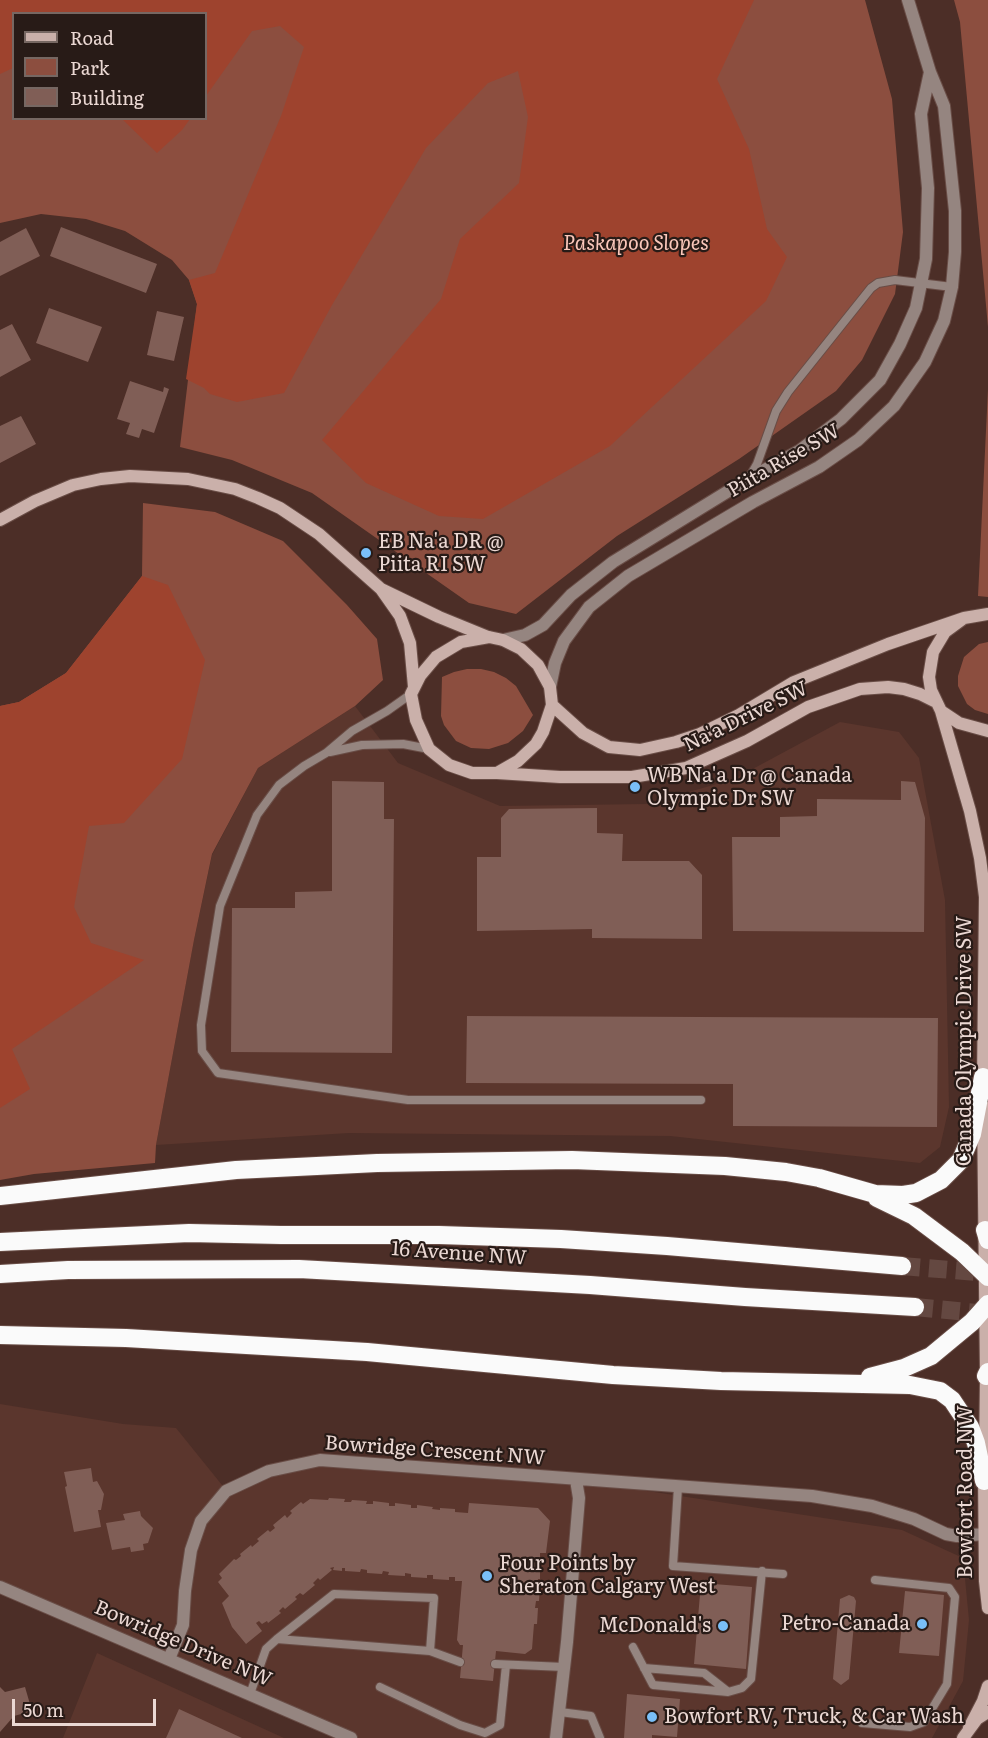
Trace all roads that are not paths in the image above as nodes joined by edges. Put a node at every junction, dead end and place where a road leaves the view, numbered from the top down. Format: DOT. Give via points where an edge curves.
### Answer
graph roads {
  1 [pos="908,0"];
  2 [pos="930,72"];
  3 [pos="922,283"];
  4 [pos="952,287"];
  5 [pos="748,479"];
  6 [pos="0,520"];
  7 [pos="381,589"];
  8 [pos="988,614"];
  9 [pos="964,618"];
  10 [pos="489,637"];
  11 [pos="502,640"];
  12 [pos="550,687"];
  13 [pos="412,690"];
  14 [pos="552,705"];
  15 [pos="938,707"];
  16 [pos="988,731"];
  17 [pos="429,749"];
  18 [pos="326,753"];
  19 [pos="497,773"];
  20 [pos="983,1077"];
  21 [pos="701,1100"];
  22 [pos="862,1190"];
  23 [pos="0,1196"];
  24 [pos="986,1235"];
  25 [pos="0,1242"];
  26 [pos="902,1266"];
  27 [pos="0,1274"];
  28 [pos="987,1275"];
  29 [pos="987,1306"];
  30 [pos="915,1307"];
  31 [pos="0,1335"];
  32 [pos="987,1374"];
  33 [pos="815,1383"];
  34 [pos="576,1480"];
  35 [pos="984,1481"];
  36 [pos="678,1487"];
  37 [pos="986,1533"];
  38 [pos="762,1571"];
  39 [pos="783,1574"];
  40 [pos="875,1580"];
  41 [pos="0,1587"];
  42 [pos="988,1608"];
  43 [pos="277,1639"];
  44 [pos="633,1647"];
  45 [pos="430,1652"];
  46 [pos="169,1659"];
  47 [pos="460,1662"];
  48 [pos="495,1664"];
  49 [pos="506,1665"];
  50 [pos="564,1667"];
  51 [pos="644,1668"];
  52 [pos="988,1686"];
  53 [pos="380,1687"];
  54 [pos="728,1692"];
  55 [pos="250,1694"];
  56 [pos="560,1712"];
  57 [pos="988,1712"];
  58 [pos="862,1723"];
  59 [pos="966,1733"];
  60 [pos="351,1738"];
  61 [pos="556,1738"];
  62 [pos="600,1738"];
  1 -- 2 [label="street, Piita Rise SW"];
  2 -- 3 [label="street, Piita Rise SW" via="921,114 928,198"];
  2 -- 4 [label="street, Piita Rise SW" via="944,106 955,211"];
  3 -- 4 [label="lane"];
  3 -- 5 [label="street, Piita Rise SW" via="912,317 880,380 841,419 800,451"];
  3 -- 5 [label="lane" via="885,280 864,295 776,411"];
  4 -- 12 [label="street, Piita Rise SW" via="944,321 925,362 894,406 858,440 819,468 637,571 589,608 564,641"];
  5 -- 11 [label="street, Piita Rise SW" via="613,562 571,595 543,625 525,635"];
  6 -- 7 [label="street" via="82,483 130,476 188,478 235,489 280,508 319,534"];
  7 -- 10 [label="street"];
  7 -- 13 [label="street" via="400,616 410,643"];
  8 -- 9 [label="street, Na'a Drive SW"];
  9 -- 14 [label="street, Na'a Drive SW" via="794,682 700,734 640,750 609,747 583,733"];
  9 -- 15 [label="street, Canada Olympic Drive SW" via="945,632 933,652 929,677"];
  10 -- 11 [label="street"];
  10 -- 13 [label="street" via="448,648 427,666"];
  11 -- 12 [label="street" via="521,649 538,665"];
  12 -- 14 [label="street"];
  13 -- 17 [label="street" via="416,720"];
  13 -- 18 [label="lane"];
  14 -- 19 [label="street" via="536,744 519,761"];
  15 -- 16 [label="street, Na'a Drive SW" via="959,723"];
  15 -- 19 [label="street, Na'a Drive SW" via="921,694 904,689 860,689 808,707 747,741 686,768 632,777"];
  15 -- 20 [label="street, Canada Olympic Drive SW" via="970,811 985,897"];
  17 -- 18 [label="lane" via="403,744 362,745"];
  17 -- 19 [label="street" via="461,770"];
  18 -- 21 [label="lane" via="279,785 268,799 257,815 220,906 201,1025 202,1051 218,1073 408,1100"];
  20 -- 22 [label="highway" via="968,1148 952,1171 916,1193 889,1196"];
  20 -- 24 [label="street, Canada Olympic Drive SW"];
  22 -- 23 [label="highway" via="786,1172 561,1160 236,1170"];
  22 -- 28 [label="highway" via="914,1216"];
  24 -- 28 [label="street, Canada Olympic Drive SW"];
  25 -- 26 [label="highway, 16 Avenue NW" via="189,1233 439,1235 667,1246"];
  27 -- 30 [label="highway, 16 Avenue NW" via="298,1269"];
  28 -- 29 [label="street, Canada Olympic Drive SW"];
  29 -- 32 [label="street, Canada Olympic Drive SW"];
  29 -- 33 [label="highway" via="931,1356 861,1379"];
  31 -- 33 [label="highway" via="239,1344 613,1375"];
  32 -- 35 [label="street, Bowfort Road NW"];
  33 -- 35 [label="highway" via="892,1384 940,1391 952,1400 970,1426"];
  34 -- 36 [label="street, Bowridge Crescent NW"];
  34 -- 46 [label="street, Bowridge Crescent NW" via="320,1460 269,1471 226,1491 201,1521 191,1550 183,1625"];
  34 -- 50 [label="street" via="579,1498"];
  35 -- 37 [label="street, Bowfort Road NW"];
  36 -- 37 [label="street, Bowridge Crescent NW" via="812,1496 872,1506 946,1534"];
  36 -- 38 [label="lane" via="673,1566"];
  37 -- 42 [label="street, Bowfort Road NW"];
  38 -- 39 [label="lane"];
  38 -- 54 [label="lane" via="751,1679 742,1688"];
  40 -- 58 [label="lane" via="949,1588 955,1597 947,1684 924,1722 909,1727"];
  41 -- 46 [label="street, Bowridge Drive NW"];
  43 -- 45 [label="lane"];
  43 -- 45 [label="lane" via="334,1594 434,1598"];
  43 -- 55 [label="lane" via="266,1649"];
  44 -- 51 [label="lane"];
  45 -- 47 [label="lane"];
  46 -- 55 [label="street, Bowridge Drive NW"];
  48 -- 49 [label="lane"];
  49 -- 50 [label="lane"];
  49 -- 53 [label="lane" via="500,1725 484,1733"];
  50 -- 56 [label="street"];
  51 -- 54 [label="lane" via="704,1673"];
  51 -- 54 [label="lane" via="652,1685"];
  52 -- 59 [label="street"];
  55 -- 60 [label="street, Bowridge Drive NW"];
  56 -- 61 [label="street"];
  56 -- 62 [label="lane" via="591,1716"];
  57 -- 59 [label="street"];
}
